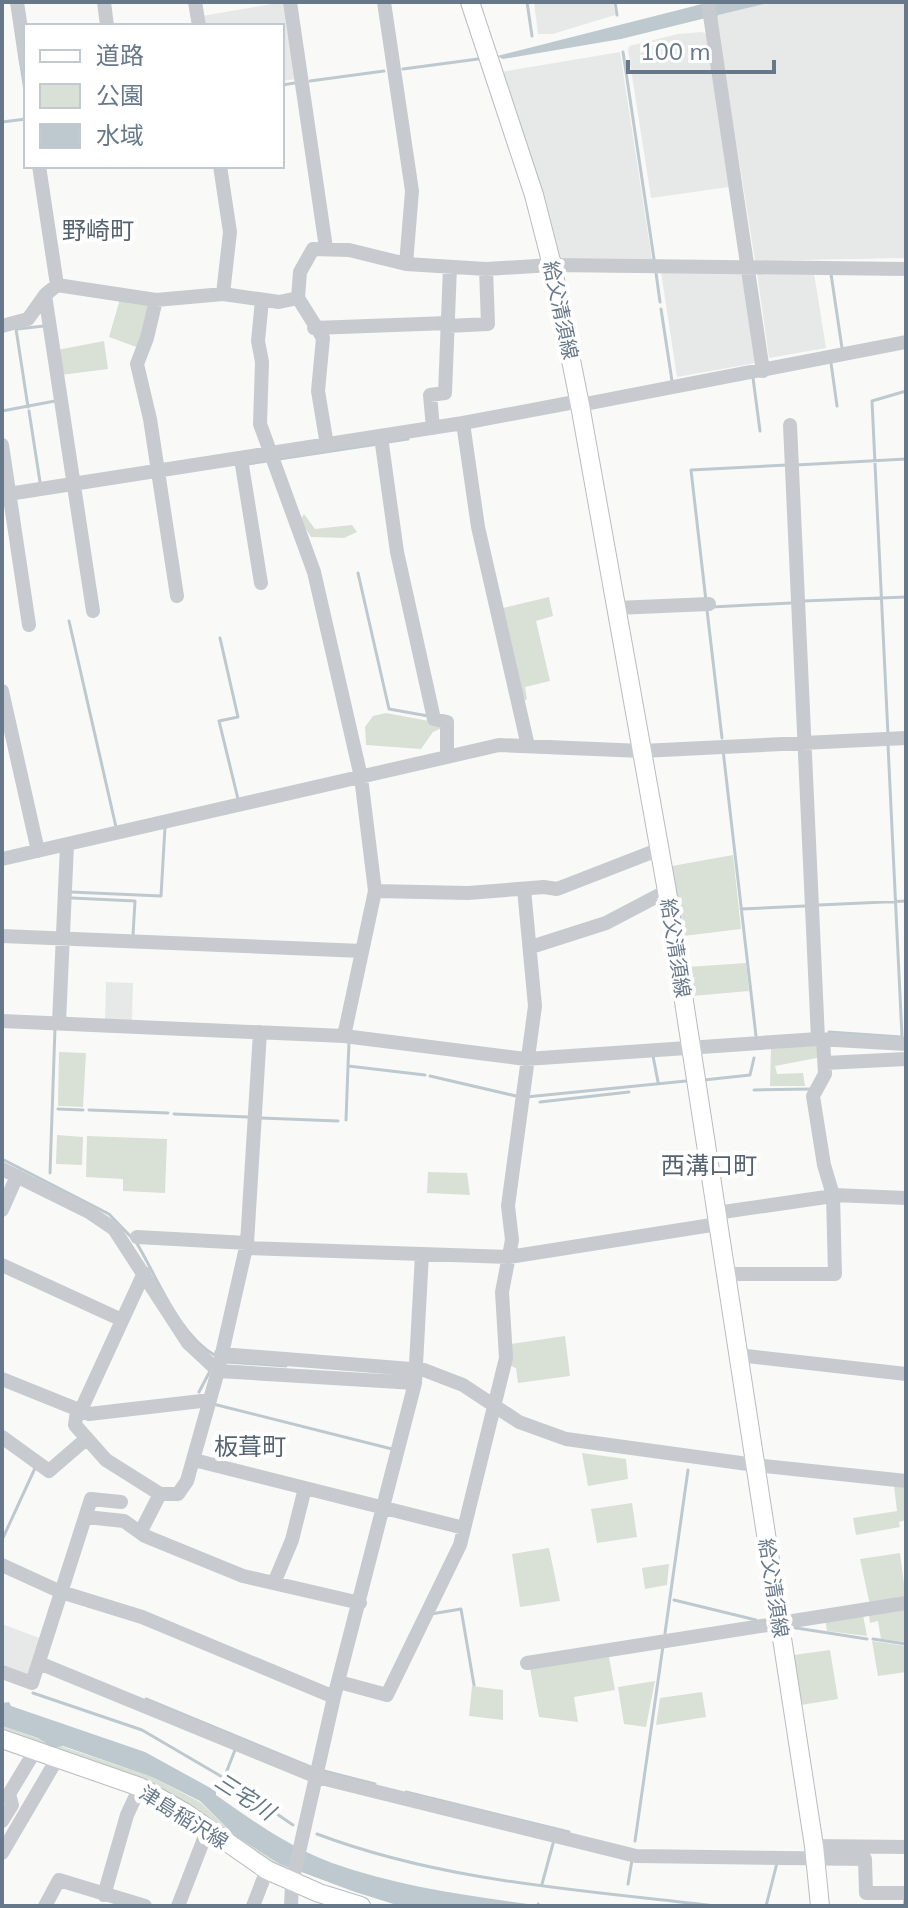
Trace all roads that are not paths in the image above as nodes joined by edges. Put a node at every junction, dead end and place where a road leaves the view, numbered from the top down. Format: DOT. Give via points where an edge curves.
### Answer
graph roads {
  1 [pos="17,2"];
  2 [pos="104,2"];
  3 [pos="195,2"];
  4 [pos="290,2"];
  5 [pos="384,2"];
  6 [pos="470,2"];
  7 [pos="708,2"];
  8 [pos="107,24"];
  9 [pos="199,24"];
  10 [pos="24,49"];
  11 [pos="39,168"];
  12 [pos="220,168"];
  13 [pos="326,248"];
  14 [pos="406,264"];
  15 [pos="552,265"];
  16 [pos="450,267"];
  17 [pos="748,267"];
  18 [pos="486,269"];
  19 [pos="906,269"];
  20 [pos="51,290"];
  21 [pos="223,294"];
  22 [pos="298,298"];
  23 [pos="156,300"];
  24 [pos="262,300"];
  25 [pos="448,324"];
  26 [pos="2,326"];
  27 [pos="314,328"];
  28 [pos="906,342"];
  29 [pos="763,371"];
  30 [pos="580,403"];
  31 [pos="463,423"];
  32 [pos="790,425"];
  33 [pos="433,428"];
  34 [pos="381,437"];
  35 [pos="2,445"];
  36 [pos="327,445"];
  37 [pos="271,454"];
  38 [pos="241,459"];
  39 [pos="158,472"];
  40 [pos="74,484"];
  41 [pos="6,495"];
  42 [pos="261,583"];
  43 [pos="177,596"];
  44 [pos="709,604"];
  45 [pos="616,608"];
  46 [pos="93,611"];
  47 [pos="29,625"];
  48 [pos="2,691"];
  49 [pos="906,738"];
  50 [pos="805,743"];
  51 [pos="528,746"];
  52 [pos="642,751"];
  53 [pos="447,757"];
  54 [pos="361,777"];
  55 [pos="67,845"];
  56 [pos="660,849"];
  57 [pos="38,851"];
  58 [pos="2,859"];
  59 [pos="524,889"];
  60 [pos="375,891"];
  61 [pos="667,891"];
  62 [pos="2,936"];
  63 [pos="62,939"];
  64 [pos="531,947"];
  65 [pos="362,951"];
  66 [pos="2,1021"];
  67 [pos="59,1023"];
  68 [pos="260,1032"];
  69 [pos="344,1036"];
  70 [pos="821,1039"];
  71 [pos="906,1044"];
  72 [pos="691,1048"];
  73 [pos="526,1059"];
  74 [pos="906,1059"];
  75 [pos="825,1063"];
  76 [pos="2,1169"];
  77 [pos="17,1176"];
  78 [pos="833,1196"];
  79 [pos="906,1198"];
  80 [pos="2,1210"];
  81 [pos="717,1219"];
  82 [pos="137,1237"];
  83 [pos="246,1246"];
  84 [pos="422,1254"];
  85 [pos="509,1257"];
  86 [pos="2,1265"];
  87 [pos="144,1273"];
  88 [pos="726,1274"];
  89 [pos="122,1320"];
  90 [pos="738,1355"];
  91 [pos="220,1361"];
  92 [pos="906,1374"];
  93 [pos="417,1376"];
  94 [pos="2,1379"];
  95 [pos="210,1400"];
  96 [pos="493,1409"];
  97 [pos="78,1411"];
  98 [pos="2,1437"];
  99 [pos="86,1439"];
  100 [pos="194,1460"];
  101 [pos="755,1465"];
  102 [pos="130,1472"];
  103 [pos="906,1481"];
  104 [pos="305,1488"];
  105 [pos="160,1494"];
  106 [pos="121,1502"];
  107 [pos="384,1508"];
  108 [pos="86,1517"];
  109 [pos="117,1520"];
  110 [pos="464,1528"];
  111 [pos="141,1531"];
  112 [pos="2,1565"];
  113 [pos="274,1583"];
  114 [pos="61,1592"];
  115 [pos="360,1603"];
  116 [pos="906,1603"];
  117 [pos="779,1623"];
  118 [pos="39,1663"];
  119 [pos="527,1663"];
  120 [pos="2,1672"];
  121 [pos="339,1682"];
  122 [pos="334,1697"];
  123 [pos="2,1739"];
  124 [pos="35,1751"];
  125 [pos="57,1759"];
  126 [pos="318,1773"];
  127 [pos="140,1787"];
  128 [pos="2,1821"];
  129 [pos="207,1831"];
  130 [pos="906,1847"];
  131 [pos="815,1852"];
  132 [pos="2,1853"];
  133 [pos="267,1870"];
  134 [pos="293,1880"];
  135 [pos="906,1893"];
  136 [pos="107,1899"];
  137 [pos="45,1906"];
  138 [pos="145,1906"];
  139 [pos="178,1906"];
  140 [pos="253,1906"];
  141 [pos="291,1906"];
  142 [pos="361,1906"];
  143 [pos="820,1906"];
  1 -- 10 [label="street"];
  2 -- 8 [label="street"];
  3 -- 9 [label="street"];
  4 -- 13 [label="street"];
  5 -- 14 [label="street" via="412,191"];
  6 -- 15 [label="main road, 給父清須線"];
  7 -- 17 [label="street"];
  11 -- 20 [label="street"];
  12 -- 21 [label="street" via="230,232"];
  13 -- 14 [label="street"];
  13 -- 22 [label="street" via="313,249 305,258"];
  14 -- 16 [label="street"];
  15 -- 17 [label="street"];
  15 -- 18 [label="street"];
  15 -- 30 [label="main road, 給父清須線"];
  16 -- 18 [label="street"];
  16 -- 25 [label="street"];
  17 -- 19 [label="street"];
  17 -- 29 [label="street"];
  18 -- 25 [label="street" via="488,324"];
  20 -- 23 [label="street"];
  20 -- 26 [label="street" via="28,319"];
  20 -- 40 [label="street"];
  21 -- 23 [label="street"];
  21 -- 24 [label="street"];
  22 -- 24 [label="street"];
  22 -- 27 [label="street"];
  23 -- 39 [label="street" via="137,364"];
  24 -- 37 [label="street" via="260,424"];
  25 -- 27 [label="street"];
  25 -- 33 [label="street" via="445,393 430,395"];
  27 -- 36 [label="street" via="323,338 318,391"];
  28 -- 29 [label="street"];
  29 -- 30 [label="street"];
  30 -- 31 [label="street"];
  30 -- 45 [label="main road, 給父清須線"];
  31 -- 33 [label="street"];
  31 -- 51 [label="street" via="478,527"];
  32 -- 50 [label="street"];
  33 -- 34 [label="street"];
  34 -- 36 [label="street"];
  34 -- 53 [label="street" via="397,552 434,719 447,722"];
  35 -- 41 [label="street"];
  36 -- 37 [label="street"];
  37 -- 38 [label="street"];
  37 -- 54 [label="street" via="314,572"];
  38 -- 39 [label="street"];
  38 -- 42 [label="street"];
  39 -- 40 [label="street"];
  39 -- 43 [label="street"];
  40 -- 41 [label="street"];
  40 -- 46 [label="street"];
  41 -- 47 [label="street"];
  44 -- 45 [label="street"];
  45 -- 52 [label="main road, 給父清須線"];
  48 -- 57 [label="street"];
  49 -- 50 [label="street"];
  50 -- 52 [label="street"];
  50 -- 70 [label="street"];
  51 -- 52 [label="street"];
  51 -- 53 [label="street" via="499,745"];
  52 -- 56 [label="main road, 給父清須線"];
  53 -- 54 [label="street"];
  54 -- 55 [label="street"];
  54 -- 60 [label="street"];
  55 -- 57 [label="street"];
  55 -- 63 [label="street"];
  56 -- 59 [label="street" via="557,889"];
  56 -- 61 [label="main road, 給父清須線"];
  57 -- 58 [label="street"];
  59 -- 60 [label="street"];
  59 -- 64 [label="street"];
  60 -- 65 [label="street"];
  61 -- 64 [label="street" via="606,923"];
  61 -- 72 [label="main road, 給父清須線"];
  62 -- 63 [label="street"];
  63 -- 65 [label="street"];
  63 -- 67 [label="street"];
  64 -- 73 [label="street" via="535,1006"];
  65 -- 69 [label="street"];
  66 -- 67 [label="street"];
  67 -- 68 [label="street"];
  68 -- 69 [label="street"];
  68 -- 83 [label="street"];
  69 -- 73 [label="street"];
  70 -- 71 [label="street"];
  70 -- 72 [label="street"];
  70 -- 75 [label="street"];
  72 -- 73 [label="street"];
  72 -- 81 [label="main road, 給父清須線"];
  73 -- 85 [label="street" via="508,1206"];
  74 -- 75 [label="street"];
  75 -- 78 [label="street" via="813,1096"];
  76 -- 77 [label="street"];
  77 -- 80 [label="street"];
  77 -- 87 [label="street" via="114,1229"];
  78 -- 79 [label="street"];
  78 -- 81 [label="street"];
  78 -- 88 [label="street" via="835,1274"];
  81 -- 85 [label="street"];
  81 -- 88 [label="main road, 給父清須線"];
  82 -- 83 [label="street"];
  83 -- 84 [label="street"];
  83 -- 91 [label="street"];
  84 -- 85 [label="street"];
  84 -- 93 [label="street"];
  85 -- 96 [label="street" via="502,1292 506,1358"];
  86 -- 89 [label="street"];
  87 -- 89 [label="street"];
  87 -- 91 [label="street" via="188,1343"];
  88 -- 90 [label="main road, 給父清須線"];
  89 -- 97 [label="street"];
  90 -- 92 [label="street"];
  90 -- 101 [label="main road, 給父清須線"];
  91 -- 93 [label="street"];
  91 -- 95 [label="street"];
  93 -- 96 [label="street" via="463,1385"];
  93 -- 107 [label="street"];
  94 -- 97 [label="street"];
  95 -- 97 [label="street" via="103,1415"];
  95 -- 100 [label="street"];
  96 -- 101 [label="street" via="566,1439"];
  96 -- 110 [label="street"];
  97 -- 99 [label="street" via="75,1425"];
  98 -- 99 [label="street" via="49,1471"];
  99 -- 102 [label="street" via="106,1460"];
  100 -- 104 [label="street"];
  100 -- 105 [label="street" via="178,1494"];
  101 -- 103 [label="street"];
  101 -- 117 [label="main road, 給父清須線"];
  102 -- 105 [label="street"];
  102 -- 106 [label="street"];
  104 -- 107 [label="street"];
  104 -- 113 [label="street"];
  105 -- 111 [label="street"];
  106 -- 108 [label="street" via="91,1499"];
  106 -- 109 [label="street"];
  107 -- 110 [label="street"];
  107 -- 115 [label="street"];
  108 -- 109 [label="street"];
  108 -- 114 [label="street"];
  109 -- 111 [label="street"];
  110 -- 121 [label="street" via="387,1695"];
  111 -- 113 [label="street" via="243,1576"];
  112 -- 114 [label="street"];
  113 -- 115 [label="street"];
  114 -- 118 [label="street"];
  114 -- 122 [label="street" via="142,1617"];
  115 -- 121 [label="street"];
  116 -- 117 [label="street"];
  117 -- 119 [label="street"];
  117 -- 131 [label="main road, 給父清須線"];
  118 -- 120 [label="street" via="32,1683"];
  118 -- 126 [label="street"];
  121 -- 122 [label="street"];
  122 -- 126 [label="street"];
  123 -- 124 [label="main road, 津島稲沢線"];
  124 -- 125 [label="main road, 津島稲沢線"];
  124 -- 128 [label="street" via="9,1794 12,1805"];
  125 -- 127 [label="main road, 津島稲沢線"];
  125 -- 132 [label="street"];
  126 -- 131 [label="street" via="636,1856"];
  126 -- 134 [label="street"];
  127 -- 129 [label="main road, 津島稲沢線"];
  127 -- 136 [label="street" via="127,1815"];
  129 -- 133 [label="main road, 津島稲沢線"];
  129 -- 139 [label="street"];
  130 -- 131 [label="street"];
  131 -- 135 [label="street" via="865,1859 866,1893"];
  131 -- 143 [label="main road, 給父清須線"];
  133 -- 134 [label="main road, 津島稲沢線"];
  133 -- 140 [label="street"];
  134 -- 141 [label="street"];
  134 -- 142 [label="main road, 津島稲沢線"];
  136 -- 137 [label="street" via="59,1880"];
  136 -- 138 [label="street"];
}
